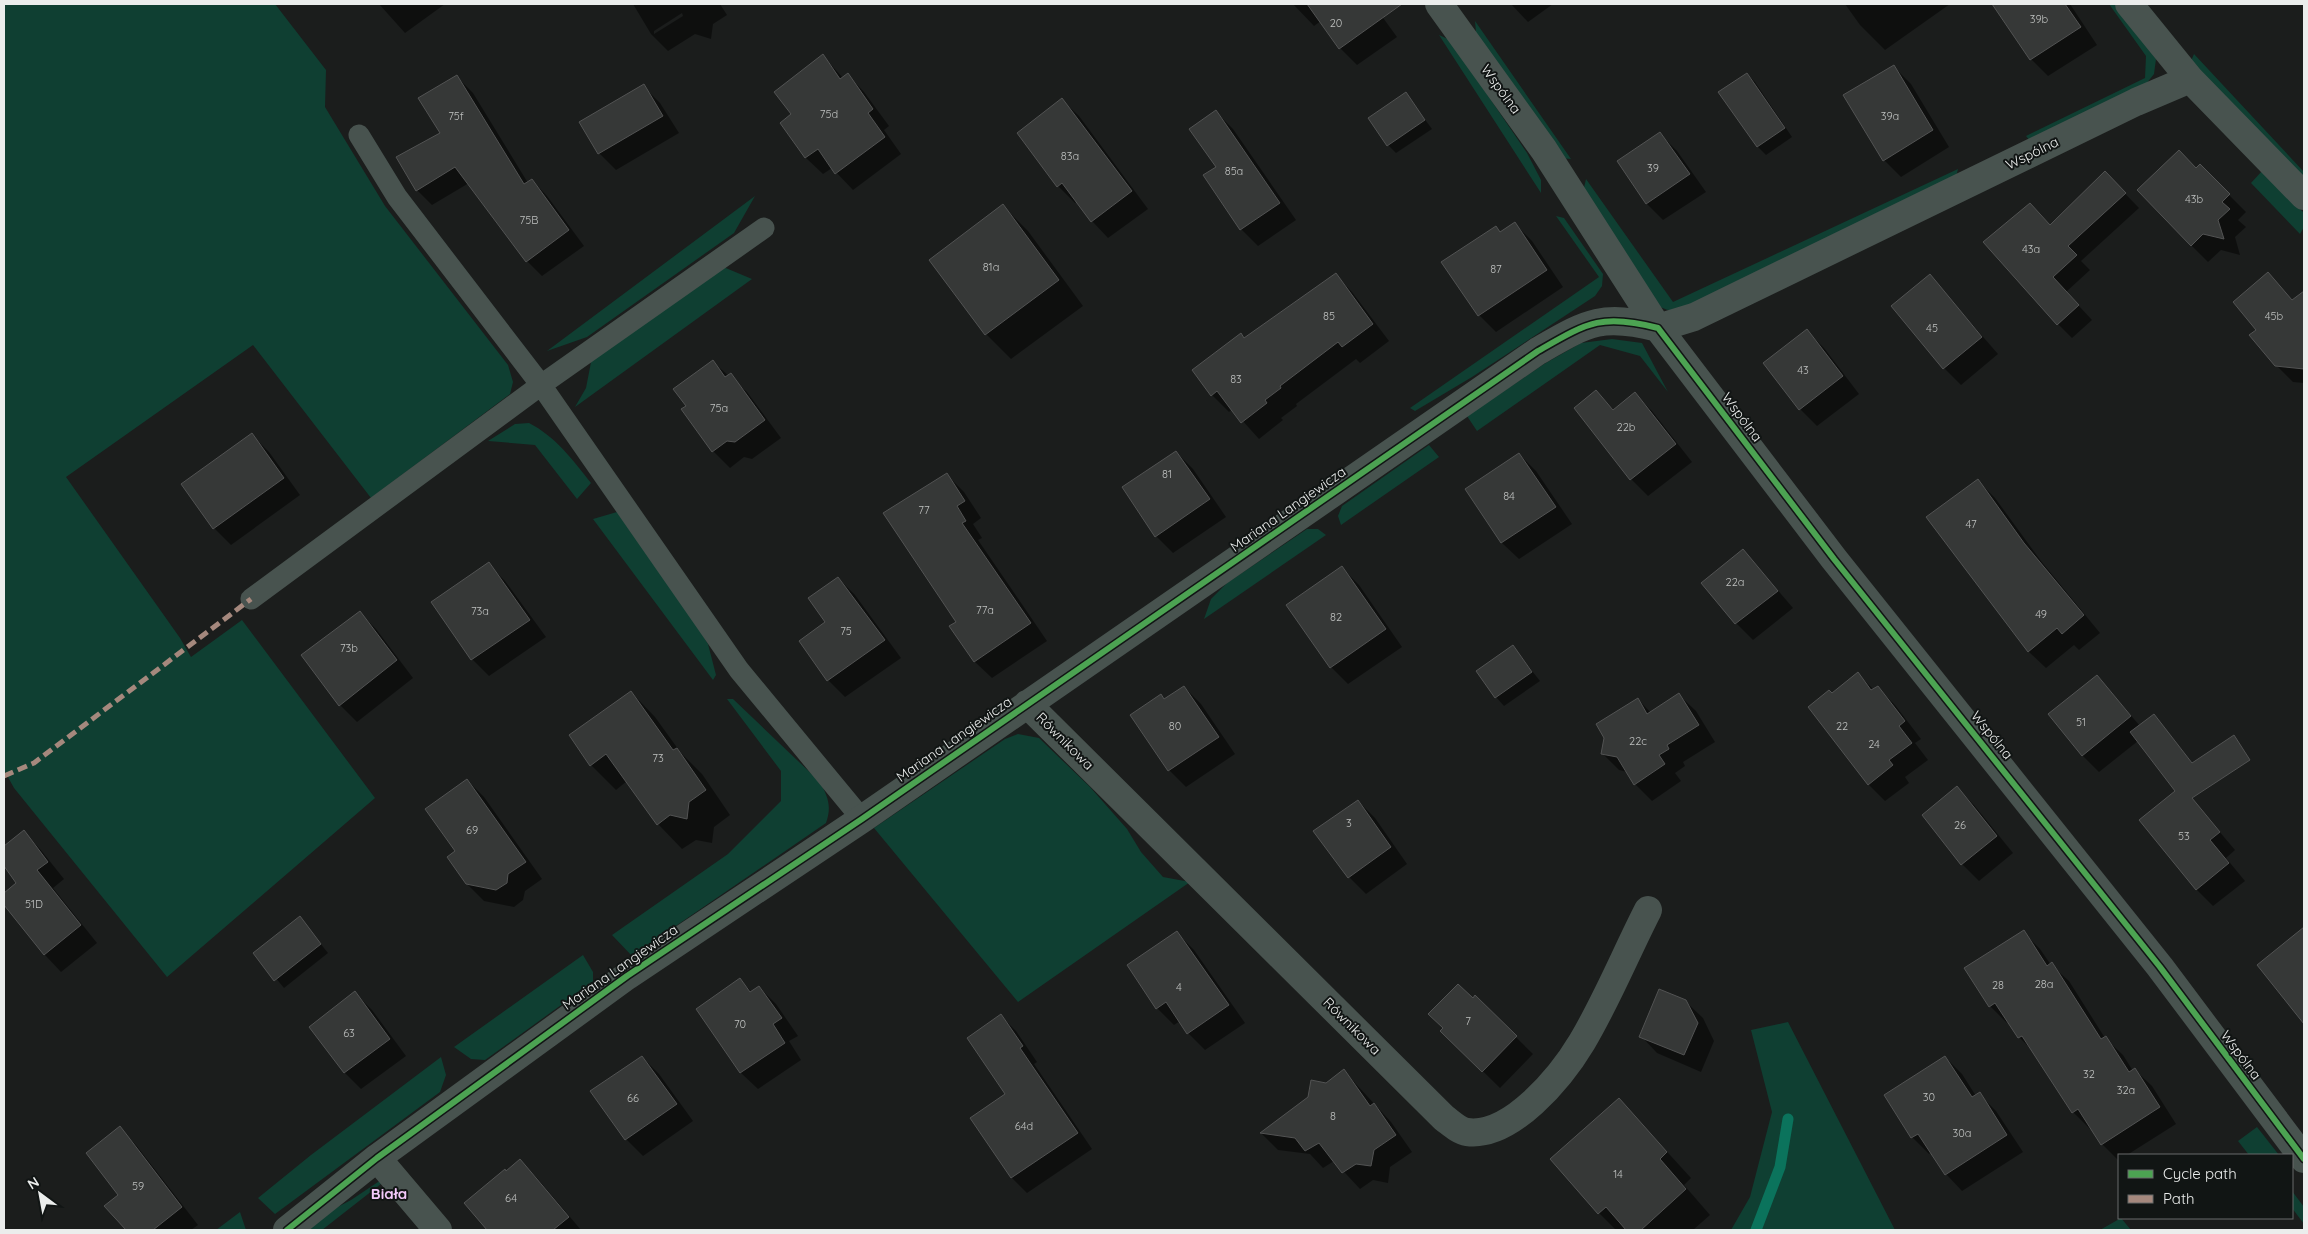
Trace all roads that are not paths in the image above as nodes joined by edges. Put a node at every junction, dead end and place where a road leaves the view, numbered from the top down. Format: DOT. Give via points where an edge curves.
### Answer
graph roads {
  1 [pos="1438,4"];
  2 [pos="2128,4"];
  3 [pos="2190,79"];
  4 [pos="360,135"];
  5 [pos="2304,196"];
  6 [pos="764,228"];
  7 [pos="1658,328"];
  8 [pos="541,385"];
  9 [pos="251,599"];
  10 [pos="1027,704"];
  11 [pos="862,819"];
  12 [pos="1648,910"];
  13 [pos="377,1158"];
  14 [pos="2304,1159"];
  15 [pos="287,1230"];
  16 [pos="438,1230"];
  1 -- 7 [label="street, Wspólna" via="1544,150"];
  2 -- 3 [label="street"];
  3 -- 5 [label="street"];
  3 -- 7 [label="street, Wspólna" via="2136,102 1694,317"];
  4 -- 8 [label="lane" via="397,197"];
  6 -- 8 [label="lane"];
  7 -- 10 [label="street, Mariana Langiewicza" via="1628,320 1605,320 1576,329 1538,351"];
  7 -- 14 [label="street, Wspólna" via="1834,559 2160,967"];
  8 -- 9 [label="lane"];
  8 -- 11 [label="lane" via="739,670"];
  10 -- 11 [label="street, Mariana Langiewicza"];
  10 -- 12 [label="street, Równikowa" via="1444,1118 1465,1132 1484,1132 1501,1126 1527,1108 1556,1078 1582,1043"];
  11 -- 13 [label="street, Mariana Langiewicza" via="626,976"];
  13 -- 15 [label="street, Mariana Langiewicza"];
  13 -- 16 [label="street"];
}
